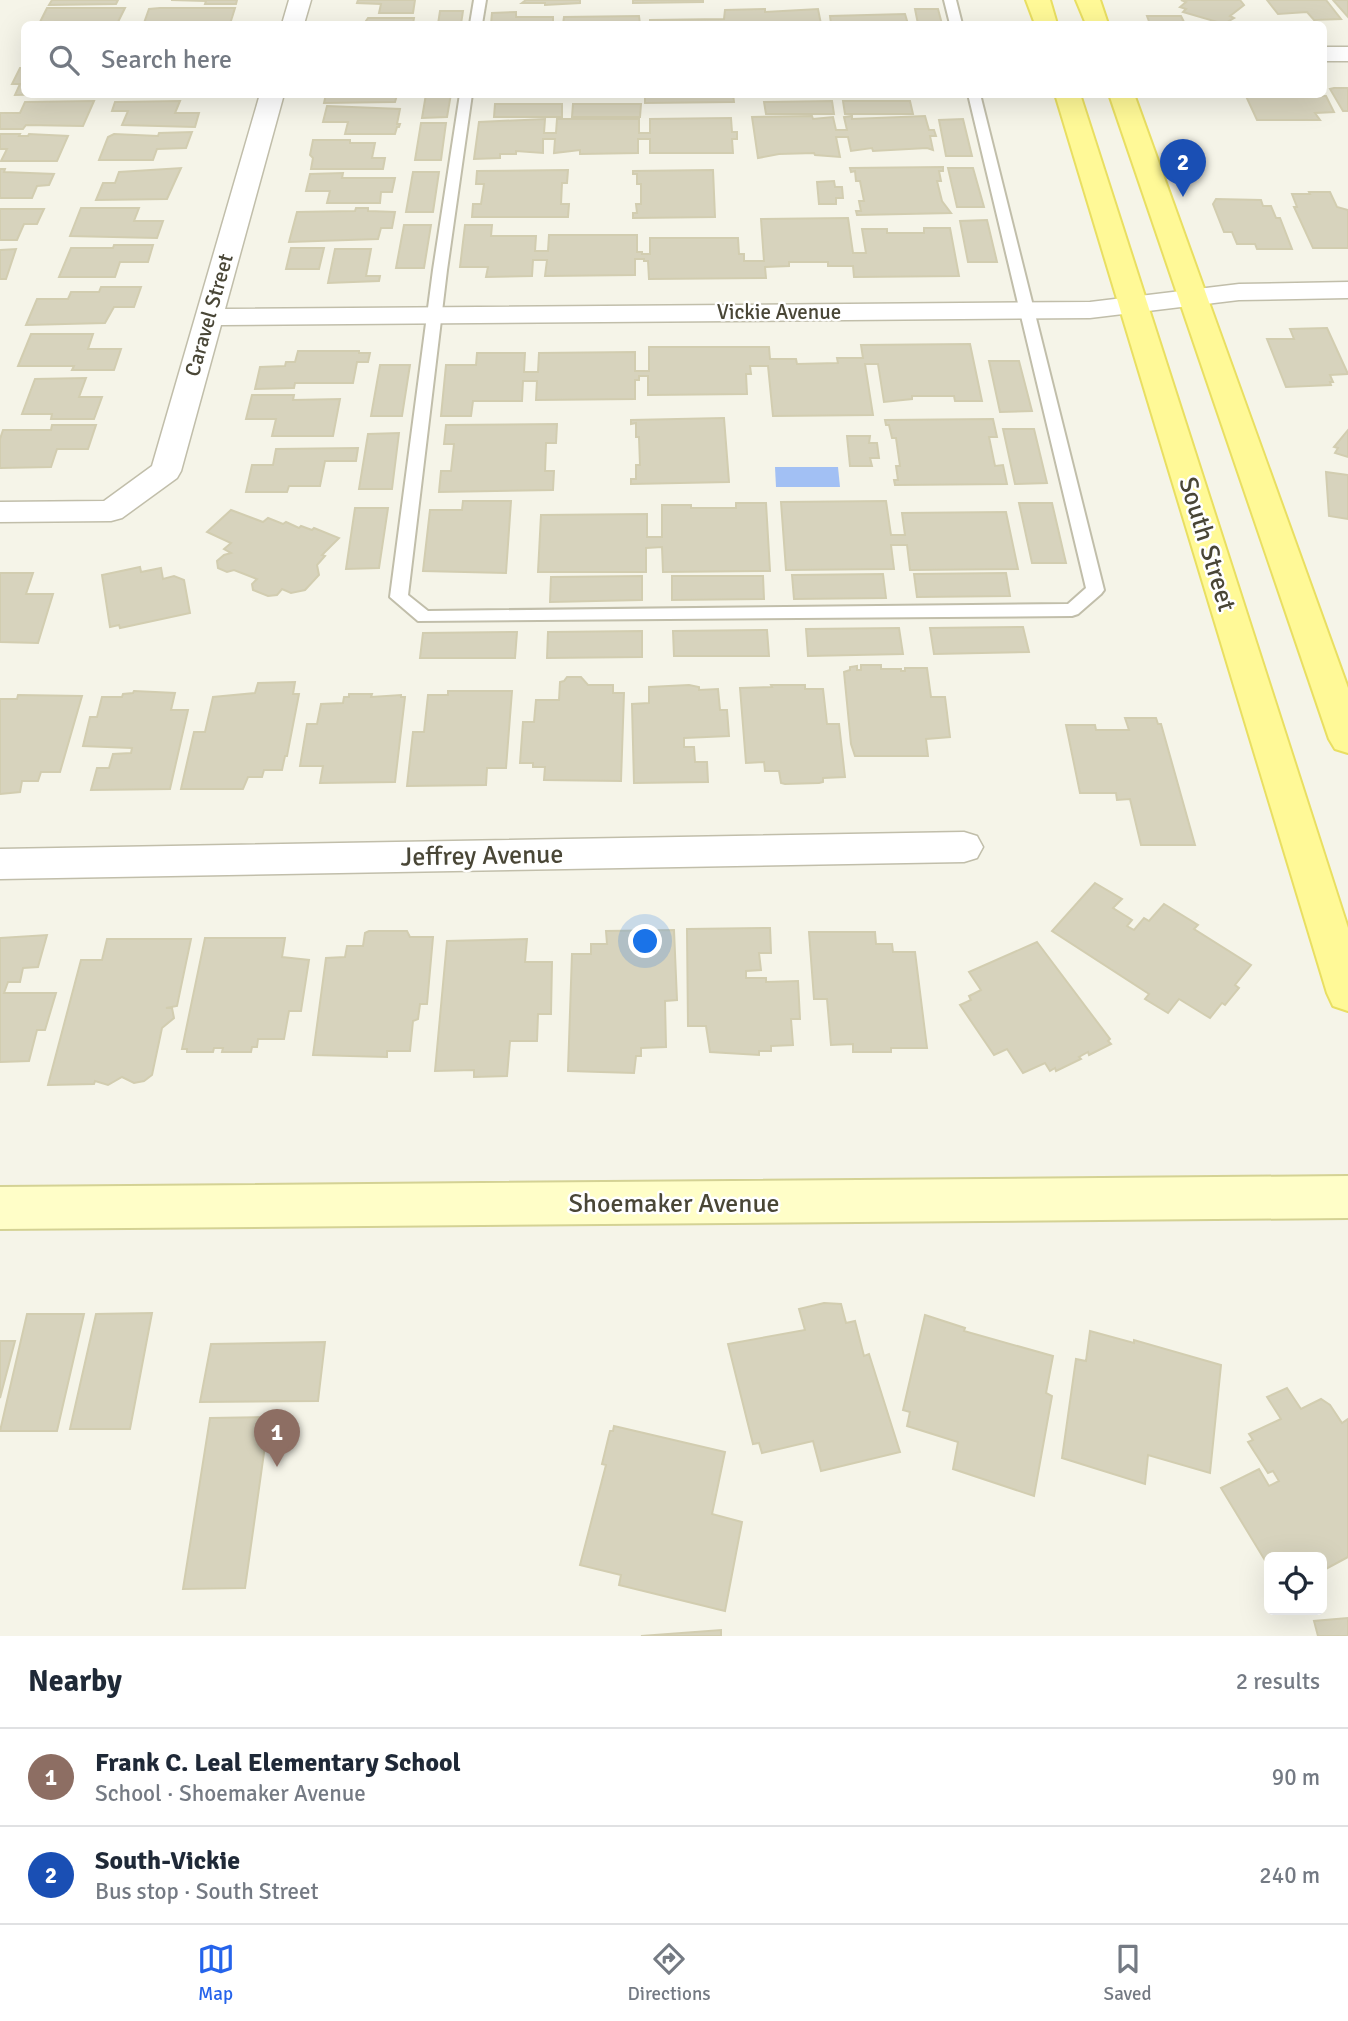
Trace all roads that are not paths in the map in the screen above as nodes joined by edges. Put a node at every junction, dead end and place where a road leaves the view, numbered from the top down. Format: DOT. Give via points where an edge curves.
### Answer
graph roads {
  1 [pos="300,0"];
  2 [pos="480,0"];
  3 [pos="950,0"];
  4 [pos="1038,0"];
  5 [pos="1088,0"];
  6 [pos="294,21"];
  7 [pos="476,21"];
  8 [pos="955,21"];
  9 [pos="1045,21"];
  10 [pos="1096,21"];
  11 [pos="1327,54"];
  12 [pos="1348,54"];
  13 [pos="271,98"];
  14 [pos="465,98"];
  15 [pos="975,98"];
  16 [pos="1068,98"];
  17 [pos="1122,98"];
  18 [pos="1348,290"];
  19 [pos="1192,297"];
  20 [pos="1133,304"];
  21 [pos="1025,310"];
  22 [pos="435,315"];
  23 [pos="208,317"];
  24 [pos="111,511"];
  25 [pos="0,512"];
  26 [pos="1348,739"];
  27 [pos="964,846"];
  28 [pos="0,863"];
  29 [pos="1348,993"];
  30 [pos="1348,1197"];
  31 [pos="0,1208"];
  1 -- 6 [label="street"];
  2 -- 7 [label="lane"];
  3 -- 8 [label="lane"];
  4 -- 9 [label="main road"];
  5 -- 10 [label="main road"];
  11 -- 12 [label="street"];
  13 -- 23 [label="street, Caravel Street"];
  14 -- 22 [label="lane"];
  15 -- 21 [label="lane"];
  16 -- 20 [label="main road, South Street"];
  17 -- 19 [label="main road"];
  18 -- 19 [label="street, Vickie Avenue"];
  19 -- 20 [label="street, Vickie Avenue"];
  19 -- 26 [label="main road"];
  20 -- 21 [label="street, Vickie Avenue" via="1090,310"];
  20 -- 29 [label="main road, South Street"];
  21 -- 22 [label="street, Vickie Avenue"];
  21 -- 22 [label="lane" via="1095,590 1072,610 424,617 399,597"];
  22 -- 23 [label="street, Vickie Avenue"];
  23 -- 24 [label="street, Caravel Street" via="166,471"];
  24 -- 25 [label="street"];
  27 -- 28 [label="street, Jeffrey Avenue"];
  30 -- 31 [label="street, Shoemaker Avenue"];
}
